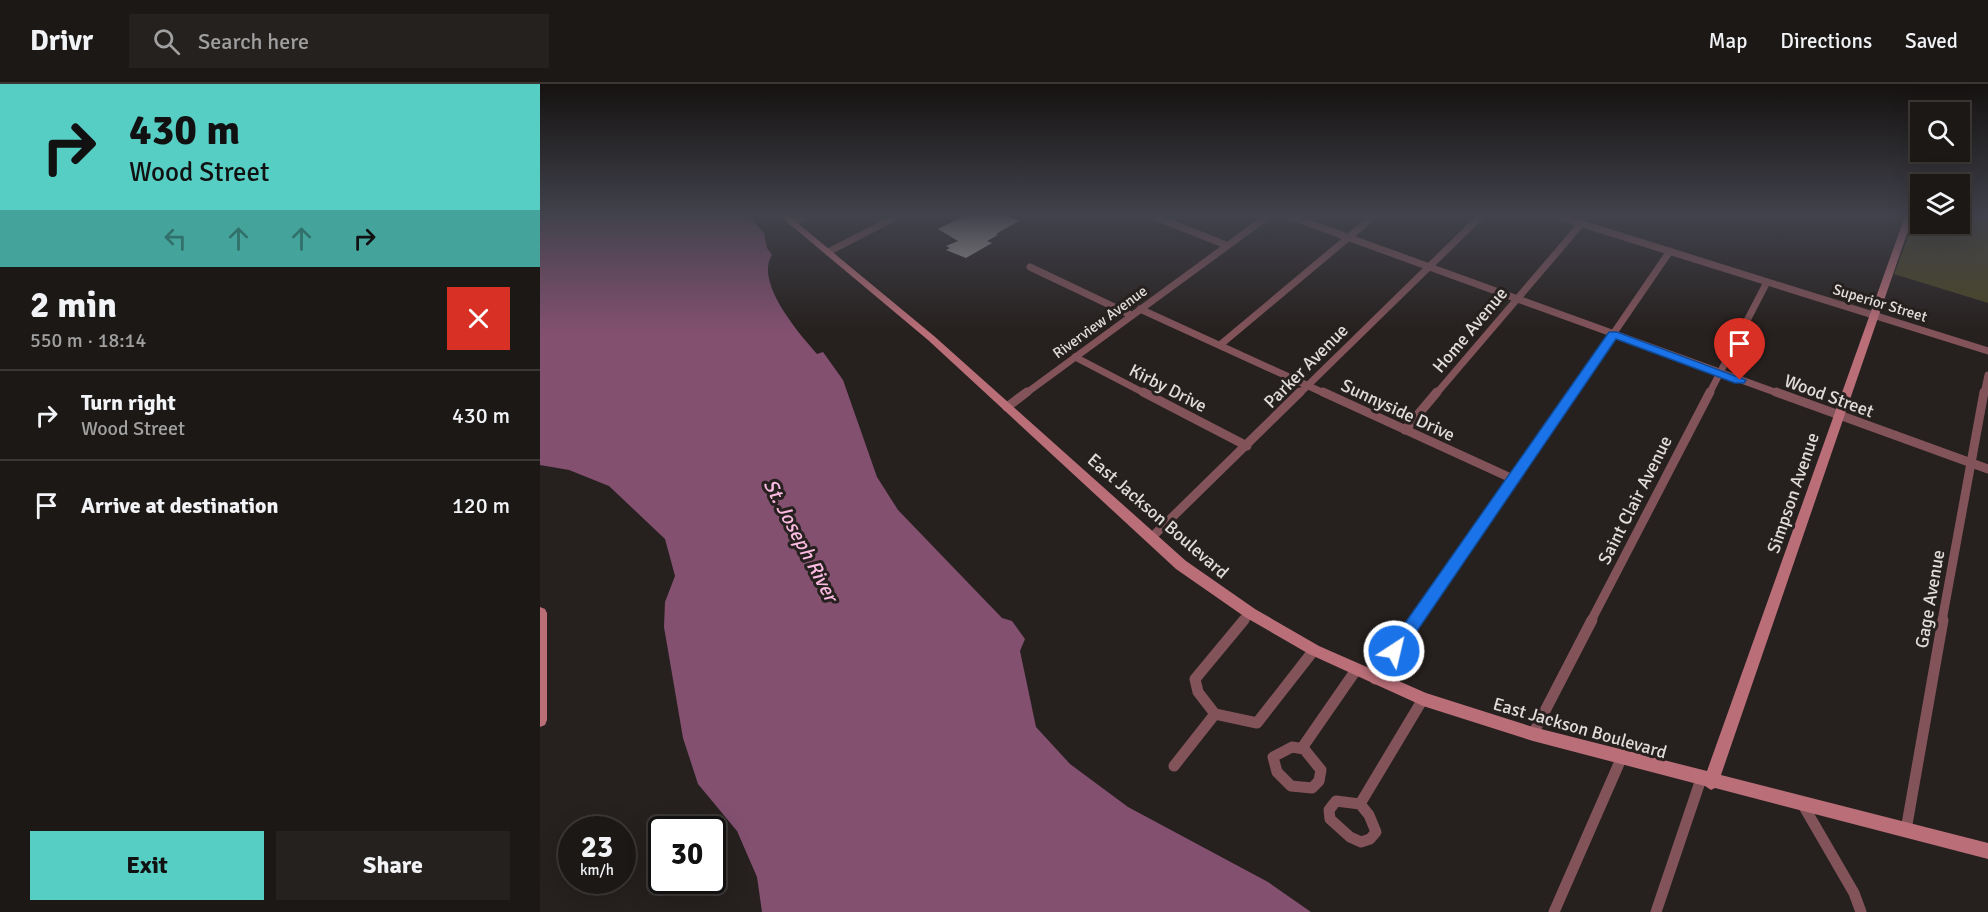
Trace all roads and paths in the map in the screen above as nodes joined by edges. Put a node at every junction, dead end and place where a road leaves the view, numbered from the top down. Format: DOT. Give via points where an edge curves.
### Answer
graph roads {
  1 [pos="831,255"];
  2 [pos="1213,255"];
  3 [pos="1327,255"];
  4 [pos="1395,255"];
  5 [pos="1441,255"];
  6 [pos="1555,255"];
  7 [pos="1668,255"];
  8 [pos="1681,255"];
  9 [pos="1896,255"];
  10 [pos="1030,267"];
  11 [pos="1428,267"];
  12 [pos="1767,282"];
  13 [pos="1516,299"];
  14 [pos="1140,309"];
  15 [pos="1131,315"];
  16 [pos="1875,316"];
  17 [pos="1613,334"];
  18 [pos="1220,345"];
  19 [pos="1988,351"];
  20 [pos="1075,357"];
  21 [pos="1720,373"];
  22 [pos="1988,375"];
  23 [pos="1308,385"];
  24 [pos="1007,407"];
  25 [pos="1839,415"];
  26 [pos="1405,430"];
  27 [pos="1246,446"];
  28 [pos="1970,462"];
  29 [pos="1988,469"];
  30 [pos="1513,480"];
  31 [pos="1151,538"];
  32 [pos="1250,613"];
  33 [pos="541,624"];
  34 [pos="1314,650"];
  35 [pos="1356,670"];
  36 [pos="1375,679"];
  37 [pos="1423,699"];
  38 [pos="1215,714"];
  39 [pos="540,720"];
  40 [pos="1533,734"];
  41 [pos="1302,748"];
  42 [pos="1621,759"];
  43 [pos="1174,766"];
  44 [pos="1706,781"];
  45 [pos="1360,804"];
  46 [pos="1803,805"];
  47 [pos="1906,830"];
  48 [pos="1988,851"];
  49 [pos="1554,912"];
  50 [pos="1656,912"];
  51 [pos="1861,912"];
  1 -- 24 [label="main road, East Jackson Boulevard"];
  2 -- 14 [label="street, Riverview Avenue"];
  3 -- 18 [label="street"];
  4 -- 11 [label="street, Wood Street"];
  5 -- 11 [label="street, Parker Avenue"];
  6 -- 13 [label="street, Home Avenue"];
  7 -- 17 [label="street"];
  8 -- 12 [label="street, Superior Street"];
  9 -- 16 [label="main road, Simpson Avenue"];
  10 -- 15 [label="street"];
  11 -- 13 [label="street, Wood Street"];
  11 -- 23 [label="street, Parker Avenue"];
  12 -- 16 [label="street, Superior Street"];
  12 -- 21 [label="street, Saint Clair Avenue"];
  13 -- 17 [label="street, Wood Street"];
  13 -- 26 [label="street, Home Avenue"];
  14 -- 15 [label="street, Riverview Avenue"];
  14 -- 18 [label="street, Sunnyside Drive"];
  15 -- 20 [label="street, Riverview Avenue"];
  16 -- 19 [label="street, Superior Street"];
  16 -- 25 [label="main road, Simpson Avenue"];
  17 -- 21 [label="street, Wood Street"];
  17 -- 30 [label="street"];
  18 -- 23 [label="street, Sunnyside Drive"];
  20 -- 24 [label="street, Riverview Avenue"];
  20 -- 27 [label="street, Kirby Drive"];
  21 -- 25 [label="street, Wood Street"];
  21 -- 40 [label="street, Saint Clair Avenue"];
  22 -- 28 [label="street, Gage Avenue"];
  23 -- 26 [label="street, Sunnyside Drive"];
  23 -- 27 [label="street, Parker Avenue"];
  24 -- 31 [label="main road, East Jackson Boulevard"];
  25 -- 28 [label="street, Wood Street"];
  25 -- 44 [label="main road, Simpson Avenue"];
  26 -- 30 [label="street, Sunnyside Drive"];
  27 -- 31 [label="street, Parker Avenue"];
  28 -- 29 [label="street, Wood Street"];
  28 -- 47 [label="street, Gage Avenue"];
  30 -- 36 [label="street"];
  31 -- 32 [label="main road, East Jackson Boulevard" via="1209,586"];
  32 -- 34 [label="main road, East Jackson Boulevard"];
  32 -- 38 [label="street" via="1195,679 1198,693"];
  33 -- 39 [label="main road"];
  34 -- 35 [label="main road, East Jackson Boulevard"];
  34 -- 38 [label="street" via="1257,723"];
  35 -- 36 [label="main road, East Jackson Boulevard"];
  35 -- 41 [label="street"];
  36 -- 37 [label="main road, East Jackson Boulevard"];
  37 -- 40 [label="main road, East Jackson Boulevard"];
  37 -- 45 [label="street"];
  38 -- 43 [label="street"];
  40 -- 42 [label="main road, East Jackson Boulevard"];
  42 -- 44 [label="main road, East Jackson Boulevard"];
  42 -- 49 [label="street"];
  44 -- 46 [label="main road, East Jackson Boulevard"];
  44 -- 50 [label="street"];
  46 -- 47 [label="main road, East Jackson Boulevard"];
  46 -- 51 [label="street"];
  47 -- 48 [label="main road, East Jackson Boulevard"];
}
